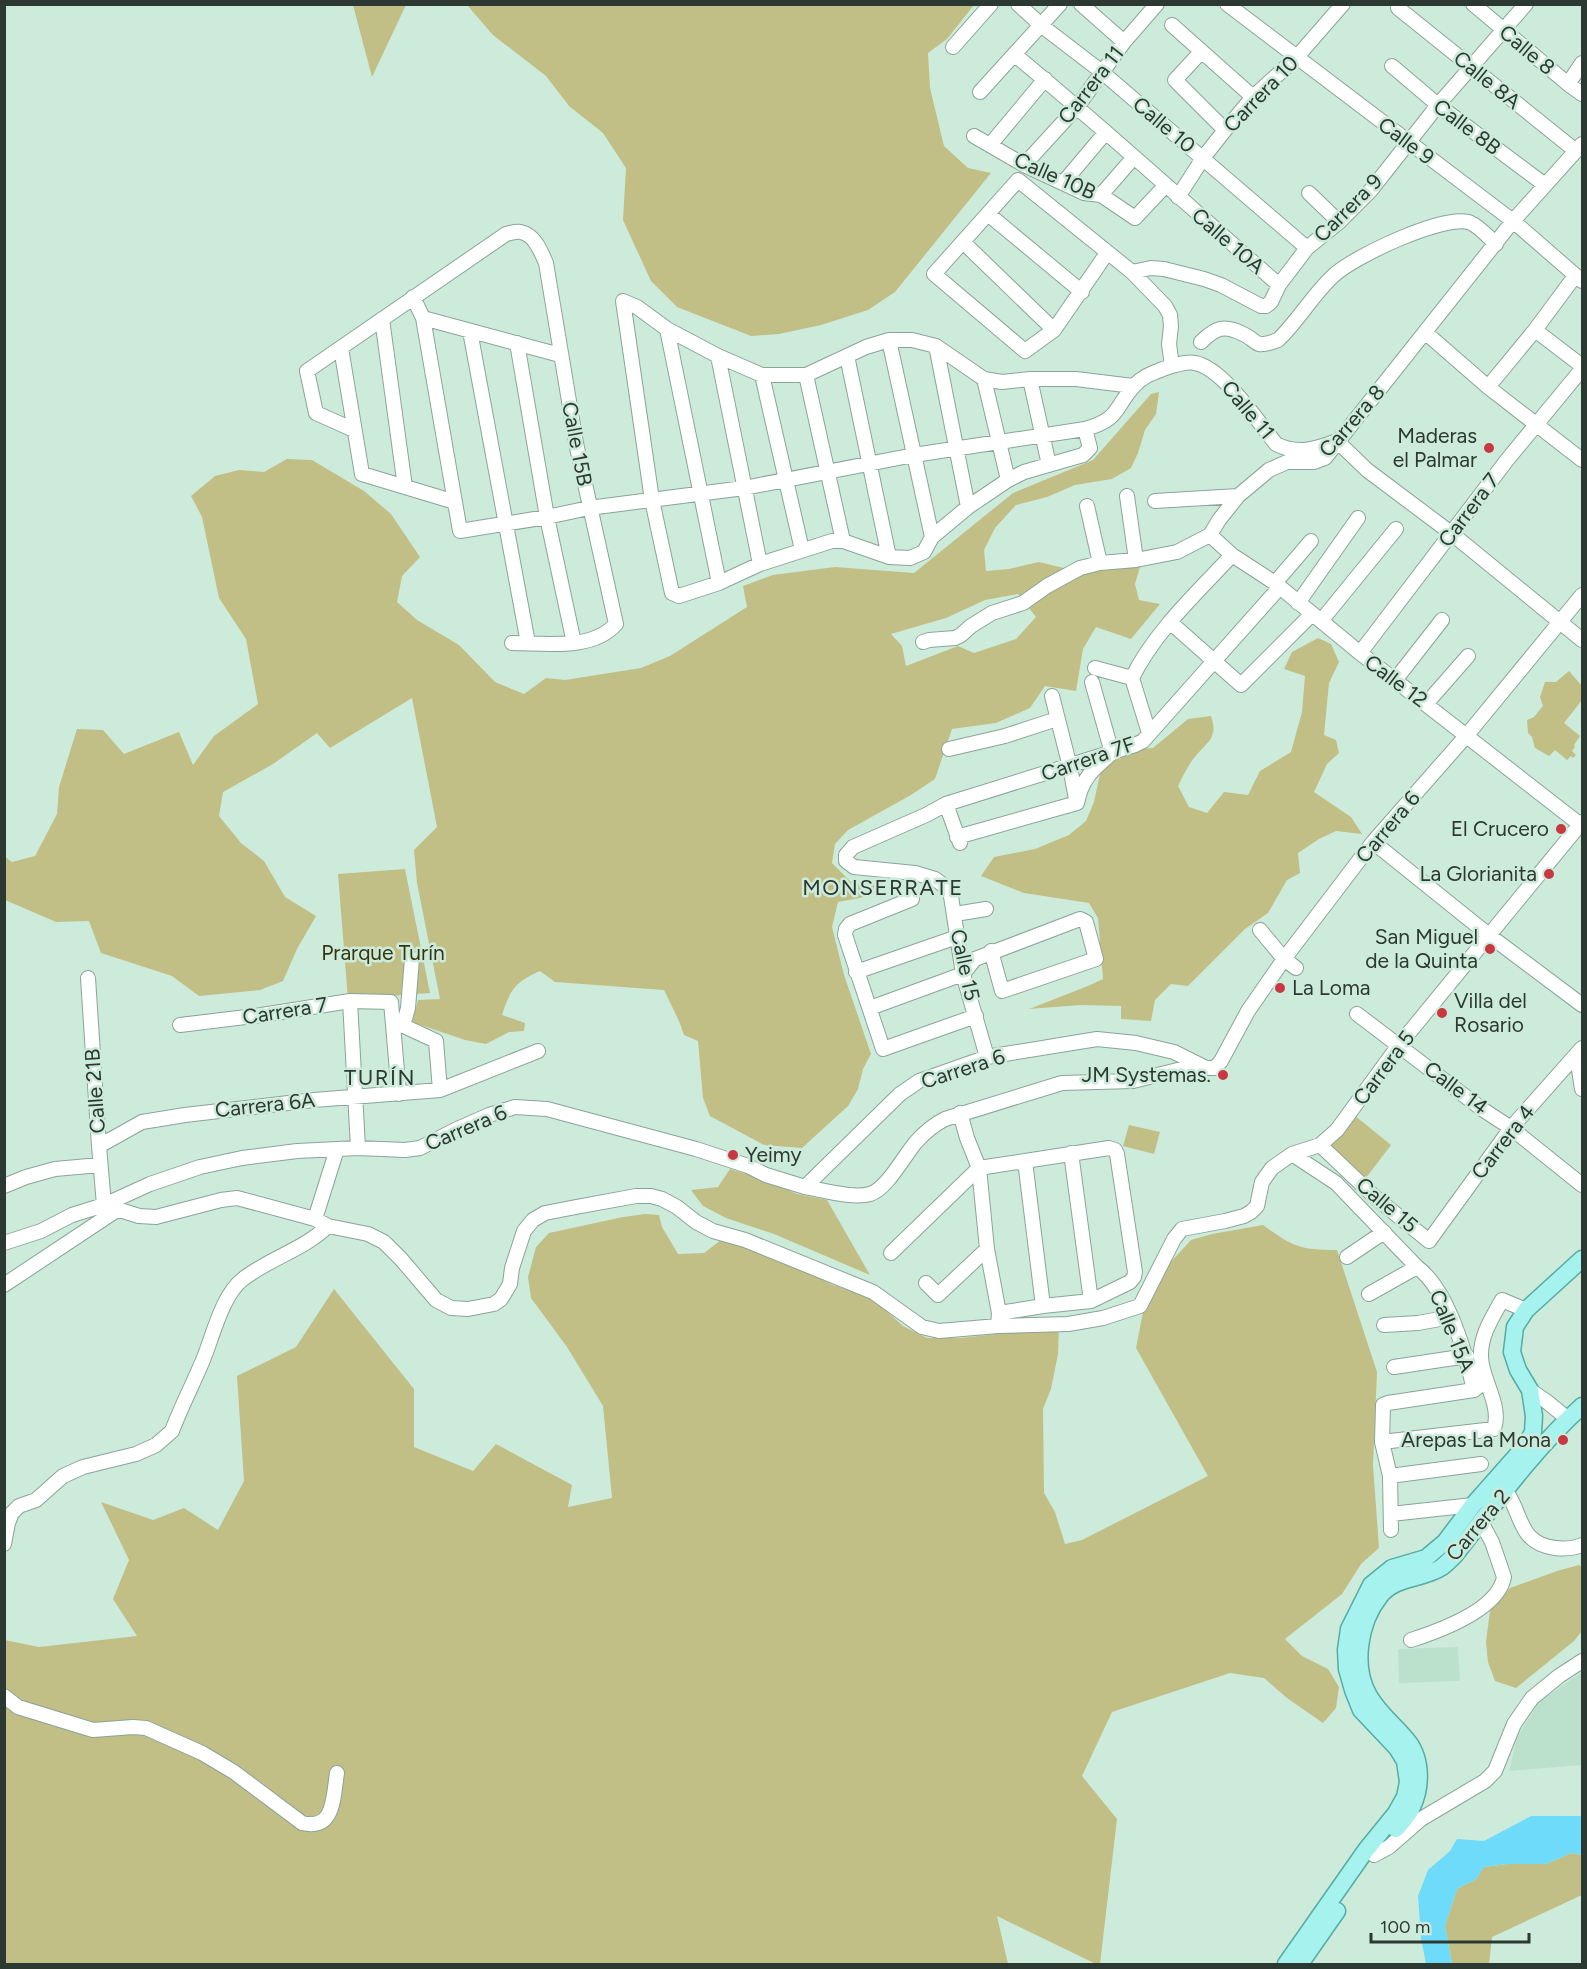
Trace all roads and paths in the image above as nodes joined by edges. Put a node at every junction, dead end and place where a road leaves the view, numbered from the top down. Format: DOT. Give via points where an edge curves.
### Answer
graph roads {
  1 [pos="991,4"];
  2 [pos="1018,4"];
  3 [pos="1060,4"];
  4 [pos="1081,4"];
  5 [pos="1157,4"];
  6 [pos="1227,4"];
  7 [pos="1343,4"];
  8 [pos="1473,4"];
  9 [pos="1526,4"];
  10 [pos="1398,8"];
  11 [pos="1172,25"];
  12 [pos="1042,26"];
  13 [pos="1505,30"];
  14 [pos="1124,42"];
  15 [pos="953,47"];
  16 [pos="1201,52"];
  17 [pos="1015,55"];
  18 [pos="1296,58"];
  19 [pos="1582,63"];
  20 [pos="1392,66"];
  21 [pos="1471,67"];
  22 [pos="1102,72"];
  23 [pos="1045,79"];
  24 [pos="1568,84"];
  25 [pos="980,92"];
  26 [pos="1582,94"];
  27 [pos="1253,97"];
  28 [pos="1438,105"];
  29 [pos="1077,107"];
  30 [pos="1225,130"];
  31 [pos="1106,132"];
  32 [pos="974,136"];
  33 [pos="1408,142"];
  34 [pos="990,145"];
  35 [pos="1579,148"];
  36 [pos="1134,157"];
  37 [pos="1203,158"];
  38 [pos="1024,165"];
  39 [pos="1063,183"];
  40 [pos="1545,185"];
  41 [pos="1165,186"];
  42 [pos="1309,193"];
  43 [pos="1101,195"];
  44 [pos="1178,197"];
  45 [pos="988,214"];
  46 [pos="1513,221"];
  47 [pos="1339,222"];
  48 [pos="963,242"];
  49 [pos="1496,244"];
  50 [pos="1307,248"];
  51 [pos="1107,253"];
  52 [pos="1132,272"];
  53 [pos="1579,278"];
  54 [pos="1278,285"];
  55 [pos="1082,292"];
  56 [pos="414,297"];
  57 [pos="423,318"];
  58 [pos="382,319"];
  59 [pos="667,329"];
  60 [pos="1054,330"];
  61 [pos="1535,330"];
  62 [pos="470,331"];
  63 [pos="1426,333"];
  64 [pos="889,340"];
  65 [pos="1201,342"];
  66 [pos="517,344"];
  67 [pos="936,346"];
  68 [pos="341,348"];
  69 [pos="560,355"];
  70 [pos="718,356"];
  71 [pos="847,356"];
  72 [pos="1172,366"];
  73 [pos="1582,368"];
  74 [pos="762,375"];
  75 [pos="806,375"];
  76 [pos="984,379"];
  77 [pos="1030,379"];
  78 [pos="1133,386"];
  79 [pos="1488,387"];
  80 [pos="1536,424"];
  81 [pos="1085,429"];
  82 [pos="354,430"];
  83 [pos="1042,435"];
  84 [pos="998,441"];
  85 [pos="1337,441"];
  86 [pos="957,448"];
  87 [pos="914,455"];
  88 [pos="1582,460"];
  89 [pos="870,463"];
  90 [pos="1049,465"];
  91 [pos="828,472"];
  92 [pos="786,480"];
  93 [pos="1008,480"];
  94 [pos="405,487"];
  95 [pos="744,488"];
  96 [pos="702,493"];
  97 [pos="1127,496"];
  98 [pos="1238,496"];
  99 [pos="652,500"];
  100 [pos="1155,501"];
  101 [pos="455,502"];
  102 [pos="1087,506"];
  103 [pos="968,507"];
  104 [pos="589,508"];
  105 [pos="547,517"];
  106 [pos="1358,518"];
  107 [pos="506,524"];
  108 [pos="1396,529"];
  109 [pos="1451,533"];
  110 [pos="1210,535"];
  111 [pos="932,537"];
  112 [pos="843,541"];
  113 [pos="1311,541"];
  114 [pos="802,550"];
  115 [pos="1232,555"];
  116 [pos="889,557"];
  117 [pos="1136,560"];
  118 [pos="1100,563"];
  119 [pos="760,564"];
  120 [pos="719,583"];
  121 [pos="1277,586"];
  122 [pos="1582,595"];
  123 [pos="1298,603"];
  124 [pos="1316,618"];
  125 [pos="1442,620"];
  126 [pos="1170,622"];
  127 [pos="1561,622"];
  128 [pos="1582,640"];
  129 [pos="923,642"];
  130 [pos="512,643"];
  131 [pos="528,643"];
  132 [pos="574,643"];
  133 [pos="1360,653"];
  134 [pos="1468,656"];
  135 [pos="1214,660"];
  136 [pos="1095,668"];
  137 [pos="1132,678"];
  138 [pos="1395,680"];
  139 [pos="1092,682"];
  140 [pos="1052,696"];
  141 [pos="1426,704"];
  142 [pos="1057,719"];
  143 [pos="1149,733"];
  144 [pos="1467,735"];
  145 [pos="949,749"];
  146 [pos="1112,753"];
  147 [pos="1070,766"];
  148 [pos="1077,803"];
  149 [pos="946,804"];
  150 [pos="1582,824"];
  151 [pos="1373,842"];
  152 [pos="935,879"];
  153 [pos="912,900"];
  154 [pos="986,909"];
  155 [pos="955,914"];
  156 [pos="1260,930"];
  157 [pos="1490,936"];
  158 [pos="957,937"];
  159 [pos="991,951"];
  160 [pos="412,959"];
  161 [pos="1284,959"];
  162 [pos="1296,968"];
  163 [pos="856,972"];
  164 [pos="963,974"];
  165 [pos="88,978"];
  166 [pos="350,1001"];
  167 [pos="1582,1005"];
  168 [pos="870,1008"];
  169 [pos="1357,1014"];
  170 [pos="976,1016"];
  171 [pos="180,1024"];
  172 [pos="398,1024"];
  173 [pos="1399,1046"];
  174 [pos="1582,1048"];
  175 [pos="538,1051"];
  176 [pos="987,1056"];
  177 [pos="1582,1058"];
  178 [pos="1198,1065"];
  179 [pos="1582,1089"];
  180 [pos="440,1090"];
  181 [pos="399,1094"];
  182 [pos="355,1096"];
  183 [pos="960,1113"];
  184 [pos="1511,1128"];
  185 [pos="1320,1145"];
  186 [pos="99,1146"];
  187 [pos="358,1148"];
  188 [pos="337,1149"];
  189 [pos="1071,1153"];
  190 [pos="1292,1154"];
  191 [pos="1025,1161"];
  192 [pos="100,1165"];
  193 [pos="979,1168"];
  194 [pos="1582,1185"];
  195 [pos="4,1186"];
  196 [pos="805,1187"];
  197 [pos="111,1207"];
  198 [pos="315,1219"];
  199 [pos="328,1226"];
  200 [pos="1384,1232"];
  201 [pos="1429,1240"];
  202 [pos="4,1243"];
  203 [pos="987,1249"];
  204 [pos="891,1253"];
  205 [pos="1347,1257"];
  206 [pos="1582,1259"];
  207 [pos="1417,1267"];
  208 [pos="926,1283"];
  209 [pos="4,1285"];
  210 [pos="1369,1294"];
  211 [pos="1091,1301"];
  212 [pos="1043,1306"];
  213 [pos="1526,1310"];
  214 [pos="1451,1317"];
  215 [pos="998,1319"];
  216 [pos="1384,1325"];
  217 [pos="1467,1356"];
  218 [pos="1394,1367"];
  219 [pos="1486,1376"];
  220 [pos="1474,1390"];
  221 [pos="1530,1390"];
  222 [pos="1582,1406"];
  223 [pos="1568,1419"];
  224 [pos="1382,1442"];
  225 [pos="1480,1464"];
  226 [pos="1390,1476"];
  227 [pos="1500,1485"];
  228 [pos="1473,1505"];
  229 [pos="1391,1514"];
  230 [pos="1481,1522"];
  231 [pos="1391,1530"];
  232 [pos="4,1544"];
  233 [pos="1581,1546"];
  234 [pos="1412,1640"];
  235 [pos="1582,1663"];
  236 [pos="4,1696"];
  237 [pos="337,1773"];
  238 [pos="1374,1855"];
  239 [pos="1286,1965"];
  240 [pos="1300,1965"];
  1 -- 15 [label="street"];
  2 -- 12 [label="street, Calle 10"];
  3 -- 12 [label="street"];
  4 -- 14 [label="street"];
  5 -- 14 [label="street, Carrera 11"];
  6 -- 18 [label="street, Calle 9"];
  7 -- 18 [label="street, Carrera 10"];
  8 -- 13 [label="street, Calle 8"];
  9 -- 13 [label="street, Carrera 9"];
  10 -- 21 [label="street, Calle 8A"];
  11 -- 16 [label="street"];
  12 -- 17 [label="street"];
  12 -- 22 [label="street, Calle 10"];
  13 -- 21 [label="street, Carrera 9"];
  13 -- 24 [label="street, Calle 8"];
  14 -- 22 [label="street, Carrera 11"];
  16 -- 27 [label="street"];
  16 -- 30 [label="street" via="1175,80"];
  17 -- 23 [label="street"];
  17 -- 25 [label="street"];
  18 -- 27 [label="street, Carrera 10"];
  18 -- 33 [label="street, Calle 9"];
  19 -- 24 [label="street"];
  20 -- 28 [label="street, Calle 8B"];
  21 -- 28 [label="street, Carrera 9"];
  21 -- 35 [label="street, Calle 8A"];
  22 -- 29 [label="street, Carrera 11"];
  22 -- 37 [label="street, Calle 10"];
  23 -- 29 [label="street"];
  23 -- 34 [label="street, Carrera 11"];
  24 -- 26 [label="street, Calle 8"];
  27 -- 30 [label="street, Carrera 10"];
  28 -- 33 [label="street, Carrera 9"];
  28 -- 40 [label="street, Calle 8B"];
  29 -- 31 [label="street"];
  29 -- 38 [label="street, Carrera 11"];
  30 -- 37 [label="street, Carrera 10"];
  31 -- 36 [label="street"];
  31 -- 39 [label="street"];
  32 -- 34 [label="street, Calle 10B"];
  33 -- 46 [label="street, Calle 9"];
  33 -- 47 [label="street, Carrera 9" via="1371,190"];
  34 -- 38 [label="street, Calle 10B"];
  35 -- 40 [label="street, Carrera 8"];
  36 -- 41 [label="street"];
  36 -- 43 [label="street"];
  37 -- 44 [label="street, Carrera 10"];
  37 -- 50 [label="street, Calle 10"];
  38 -- 39 [label="street, Calle 10B"];
  39 -- 43 [label="street, Calle 10B"];
  40 -- 46 [label="street, Carrera 8"];
  41 -- 43 [label="street, Calle 10B" via="1135,218"];
  41 -- 44 [label="street"];
  42 -- 47 [label="street"];
  44 -- 54 [label="street, Calle 10A"];
  45 -- 48 [label="street"];
  45 -- 51 [label="street" via="1018,180"];
  45 -- 55 [label="street"];
  46 -- 49 [label="street, Carrera 8"];
  46 -- 53 [label="street, Calle 9"];
  47 -- 50 [label="street, Carrera 9"];
  48 -- 60 [label="street"];
  48 -- 60 [label="street" via="934,274 1025,351"];
  49 -- 63 [label="street, Carrera 8"];
  49 -- 65 [label="street" via="1472,223 1460,221 1397,238 1332,276 1278,340 1259,344 1222,328 1212,331"];
  50 -- 54 [label="street, Carrera 9"];
  51 -- 52 [label="street"];
  51 -- 55 [label="street"];
  52 -- 54 [label="street, Carrera 9" via="1164,269 1204,279 1261,306 1271,302"];
  52 -- 72 [label="street" via="1170,315"];
  53 -- 61 [label="street"];
  55 -- 60 [label="street"];
  56 -- 57 [label="street"];
  56 -- 58 [label="street"];
  56 -- 69 [label="street, Calle 15B" via="506,234 521,232 537,244 546,263"];
  57 -- 62 [label="street"];
  57 -- 101 [label="street"];
  58 -- 68 [label="street"];
  58 -- 94 [label="street"];
  59 -- 70 [label="street"];
  59 -- 96 [label="street"];
  59 -- 99 [label="street" via="623,301"];
  61 -- 73 [label="street"];
  61 -- 79 [label="street"];
  62 -- 66 [label="street"];
  62 -- 107 [label="street"];
  63 -- 79 [label="street"];
  63 -- 85 [label="street, Carrera 8"];
  64 -- 67 [label="street"];
  64 -- 71 [label="street"];
  64 -- 87 [label="street"];
  66 -- 69 [label="street"];
  66 -- 105 [label="street"];
  67 -- 76 [label="street"];
  67 -- 86 [label="street"];
  68 -- 82 [label="street"];
  68 -- 82 [label="street" via="308,371 316,413"];
  69 -- 104 [label="street, Calle 15B"];
  70 -- 74 [label="street"];
  70 -- 95 [label="street"];
  71 -- 75 [label="street"];
  71 -- 89 [label="street"];
  72 -- 78 [label="street" via="1144,376"];
  72 -- 85 [label="street, Calle 11" via="1195,363 1219,375 1276,444 1287,450 1318,448"];
  73 -- 80 [label="street, Carrera 7"];
  74 -- 75 [label="street"];
  74 -- 92 [label="street"];
  75 -- 91 [label="street"];
  76 -- 77 [label="street"];
  76 -- 84 [label="street"];
  77 -- 78 [label="street" via="1076,379"];
  77 -- 83 [label="street"];
  78 -- 81 [label="street" via="1115,414"];
  79 -- 80 [label="street"];
  80 -- 88 [label="street"];
  80 -- 109 [label="street, Carrera 7"];
  81 -- 83 [label="street"];
  81 -- 90 [label="street" via="1090,448 1083,455"];
  82 -- 94 [label="street" via="362,474"];
  83 -- 84 [label="street"];
  83 -- 90 [label="street"];
  84 -- 86 [label="street"];
  84 -- 93 [label="street"];
  85 -- 98 [label="street, Carrera 8" via="1320,461 1279,465"];
  85 -- 109 [label="street" via="1367,470"];
  86 -- 87 [label="street"];
  86 -- 103 [label="street"];
  87 -- 89 [label="street"];
  87 -- 111 [label="street"];
  89 -- 91 [label="street"];
  89 -- 116 [label="street"];
  90 -- 93 [label="street"];
  91 -- 92 [label="street"];
  91 -- 112 [label="street"];
  92 -- 95 [label="street"];
  92 -- 114 [label="street"];
  93 -- 103 [label="street"];
  94 -- 101 [label="street"];
  95 -- 96 [label="street"];
  95 -- 119 [label="street"];
  96 -- 99 [label="street"];
  96 -- 120 [label="street"];
  97 -- 117 [label="street"];
  98 -- 100 [label="street"];
  98 -- 110 [label="street, Carrera 8"];
  99 -- 104 [label="street"];
  99 -- 120 [label="street" via="672,593 679,596"];
  101 -- 107 [label="street" via="460,531"];
  102 -- 118 [label="street"];
  103 -- 111 [label="street"];
  104 -- 105 [label="street"];
  104 -- 132 [label="street, Calle 15B" via="616,624 602,635"];
  105 -- 107 [label="street"];
  105 -- 132 [label="street"];
  106 -- 123 [label="street"];
  107 -- 131 [label="street"];
  108 -- 124 [label="street"];
  109 -- 127 [label="street"];
  109 -- 133 [label="street, Carrera 7"];
  110 -- 115 [label="street, Calle 12"];
  110 -- 117 [label="street, Carrera 8" via="1178,552"];
  111 -- 116 [label="street" via="924,552 910,558"];
  112 -- 114 [label="street"];
  112 -- 116 [label="street"];
  113 -- 121 [label="street, Carrera 7F"];
  114 -- 119 [label="street"];
  115 -- 121 [label="street, Calle 12"];
  115 -- 126 [label="street"];
  117 -- 118 [label="street, Carrera 8"];
  118 -- 129 [label="street, Carrera 8" via="1080,568 1023,603 992,613 956,638"];
  119 -- 120 [label="street"];
  121 -- 123 [label="street, Calle 12"];
  121 -- 135 [label="street, Carrera 7F"];
  122 -- 127 [label="street, Carrera 6"];
  123 -- 124 [label="street, Calle 12"];
  124 -- 133 [label="street, Calle 12"];
  124 -- 135 [label="street" via="1241,685"];
  125 -- 138 [label="street"];
  126 -- 135 [label="street"];
  126 -- 137 [label="street"];
  127 -- 128 [label="street"];
  127 -- 144 [label="street, Carrera 6"];
  130 -- 131 [label="street"];
  131 -- 132 [label="street"];
  133 -- 138 [label="street, Calle 12"];
  134 -- 141 [label="street"];
  135 -- 143 [label="street, Carrera 7F"];
  136 -- 137 [label="street"];
  137 -- 143 [label="street"];
  138 -- 141 [label="street, Calle 12"];
  139 -- 146 [label="street"];
  140 -- 142 [label="street"];
  141 -- 144 [label="street, Calle 12"];
  142 -- 145 [label="street"];
  142 -- 147 [label="street"];
  143 -- 146 [label="street, Carrera 7F" via="1135,746"];
  144 -- 150 [label="street, Calle 12"];
  144 -- 151 [label="street, Carrera 6"];
  146 -- 147 [label="street, Carrera 7F"];
  146 -- 148 [label="street" via="1087,776"];
  147 -- 148 [label="street"];
  147 -- 149 [label="street, Carrera 7F"];
  148 -- 149 [label="street" via="959,841"];
  149 -- 152 [label="street, Carrera 7F" via="853,847 846,855 846,861 854,867 915,873"];
  150 -- 157 [label="street, Carrera 5"];
  151 -- 157 [label="street"];
  151 -- 161 [label="street, Carrera 6"];
  152 -- 155 [label="street, Calle 15" via="950,890"];
  153 -- 163 [label="street" via="846,929"];
  154 -- 155 [label="street"];
  155 -- 158 [label="street, Calle 15"];
  156 -- 161 [label="street"];
  157 -- 167 [label="street"];
  157 -- 173 [label="street, Carrera 5"];
  158 -- 163 [label="street"];
  158 -- 164 [label="street, Calle 15"];
  159 -- 159 [label="street" via="1002,991 1096,959 1086,922 1080,919"];
  159 -- 164 [label="street" via="975,958"];
  160 -- 172 [label="street" via="408,1008"];
  161 -- 162 [label="street"];
  161 -- 178 [label="street, Carrera 6" via="1248,1011 1221,1061 1215,1068"];
  163 -- 168 [label="street"];
  164 -- 168 [label="street"];
  164 -- 170 [label="street, Calle 15"];
  165 -- 186 [label="street, Calle 21B"];
  166 -- 171 [label="street, Carrera 7"];
  166 -- 172 [label="street, Carrera 7" via="391,1002"];
  166 -- 182 [label="street"];
  168 -- 170 [label="street" via="883,1049"];
  169 -- 173 [label="street, Calle 14"];
  170 -- 176 [label="street, Calle 15"];
  172 -- 180 [label="street" via="436,1041"];
  172 -- 181 [label="street"];
  173 -- 184 [label="street, Calle 14"];
  173 -- 185 [label="street, Carrera 5" via="1337,1130"];
  174 -- 184 [label="street, Carrera 4"];
  175 -- 180 [label="street, Carrera 6A"];
  176 -- 178 [label="street, Carrera 6" via="1097,1039 1174,1052"];
  176 -- 196 [label="street, Carrera 6" via="919,1081 900,1094"];
  177 -- 179 [label="street"];
  178 -- 183 [label="street" via="1132,1081 1062,1083"];
  180 -- 181 [label="street, Carrera 6A"];
  181 -- 182 [label="street, Carrera 6A"];
  182 -- 186 [label="street, Carrera 6A" via="142,1122"];
  182 -- 187 [label="street"];
  183 -- 193 [label="street"];
  183 -- 196 [label="street" via="930,1128 883,1186 871,1194 852,1196"];
  184 -- 194 [label="street, Calle 14"];
  184 -- 201 [label="street, Carrera 4"];
  185 -- 190 [label="street"];
  185 -- 201 [label="street, Calle 15" via="1376,1198"];
  186 -- 192 [label="street, Calle 21B"];
  187 -- 188 [label="street, Carrera 6"];
  187 -- 196 [label="street, Carrera 6" via="420,1148 480,1118 515,1107 547,1109 722,1157"];
  188 -- 197 [label="street, Carrera 6" via="265,1154 200,1167 150,1184"];
  188 -- 198 [label="street"];
  189 -- 191 [label="street"];
  189 -- 211 [label="street"];
  189 -- 211 [label="street" via="1109,1148 1117,1154 1135,1272 1130,1282"];
  190 -- 200 [label="street, Calle 15A" via="1336,1183"];
  190 -- 215 [label="street" via="1272,1168 1262,1182 1257,1206 1251,1212 1182,1229 1140,1306 1068,1324"];
  191 -- 193 [label="street"];
  191 -- 212 [label="street"];
  192 -- 195 [label="street" via="55,1169"];
  192 -- 197 [label="street, Calle 21B"];
  193 -- 203 [label="street"];
  193 -- 204 [label="street"];
  197 -- 198 [label="street" via="156,1217 237,1198"];
  197 -- 202 [label="street, Carrera 6" via="72,1215"];
  197 -- 209 [label="street"];
  198 -- 199 [label="street"];
  199 -- 215 [label="street" via="369,1234 384,1242 436,1300 451,1308 468,1309 501,1299 510,1284 524,1231 533,1220 545,1213 651,1196 678,1207 713,1232 745,1240 873,1292 922,1327 939,1331"];
  199 -- 232 [label="street" via="316,1238 240,1281 225,1303 172,1431 156,1445 136,1454 63,1476 36,1500 12,1513"];
  200 -- 205 [label="street"];
  200 -- 207 [label="street, Calle 15A"];
  203 -- 208 [label="street" via="938,1295"];
  203 -- 215 [label="street"];
  206 -- 213 [label="main road"];
  207 -- 210 [label="street"];
  207 -- 214 [label="street, Calle 15A" via="1436,1288"];
  211 -- 212 [label="street"];
  212 -- 215 [label="street"];
  213 -- 219 [label="street" via="1502,1300 1487,1326 1484,1340 1481,1357"];
  213 -- 221 [label="main road" via="1515,1327 1512,1352"];
  214 -- 216 [label="street"];
  214 -- 217 [label="street, Calle 15A"];
  217 -- 218 [label="street"];
  217 -- 220 [label="street, Calle 15A"];
  219 -- 220 [label="street"];
  219 -- 224 [label="street" via="1496,1412 1494,1429"];
  220 -- 224 [label="street" via="1383,1405"];
  221 -- 223 [label="street"];
  221 -- 227 [label="main road, Carrera 2" via="1533,1432"];
  222 -- 223 [label="main road, Carrera 2"];
  223 -- 227 [label="main road, Carrera 2"];
  224 -- 226 [label="street"];
  225 -- 226 [label="street"];
  226 -- 229 [label="street"];
  227 -- 228 [label="main road, Carrera 2"];
  227 -- 230 [label="main road, Carrera 2"];
  227 -- 233 [label="street" via="1521,1526 1533,1540 1552,1548"];
  228 -- 229 [label="street, Carrera 2"];
  228 -- 239 [label="main road, Carrera 2" via="1445,1542 1426,1558 1392,1568 1371,1585 1349,1629 1347,1669 1353,1690 1361,1710 1401,1754 1408,1782 1396,1813"];
  229 -- 231 [label="street"];
  230 -- 234 [label="street" via="1504,1577 1499,1588 1482,1608 1441,1631"];
  230 -- 238 [label="main road, Carrera 2" via="1440,1568 1395,1583 1380,1595 1362,1632 1361,1675 1368,1696 1407,1740 1419,1773 1412,1809"];
  235 -- 238 [label="street" via="1532,1698 1515,1724 1495,1771 1485,1781 1421,1819"];
  236 -- 237 [label="street" via="18,1707 93,1730 146,1728 202,1753 302,1822 313,1825 330,1815"];
  238 -- 240 [label="main road, Carrera 2"];
}
